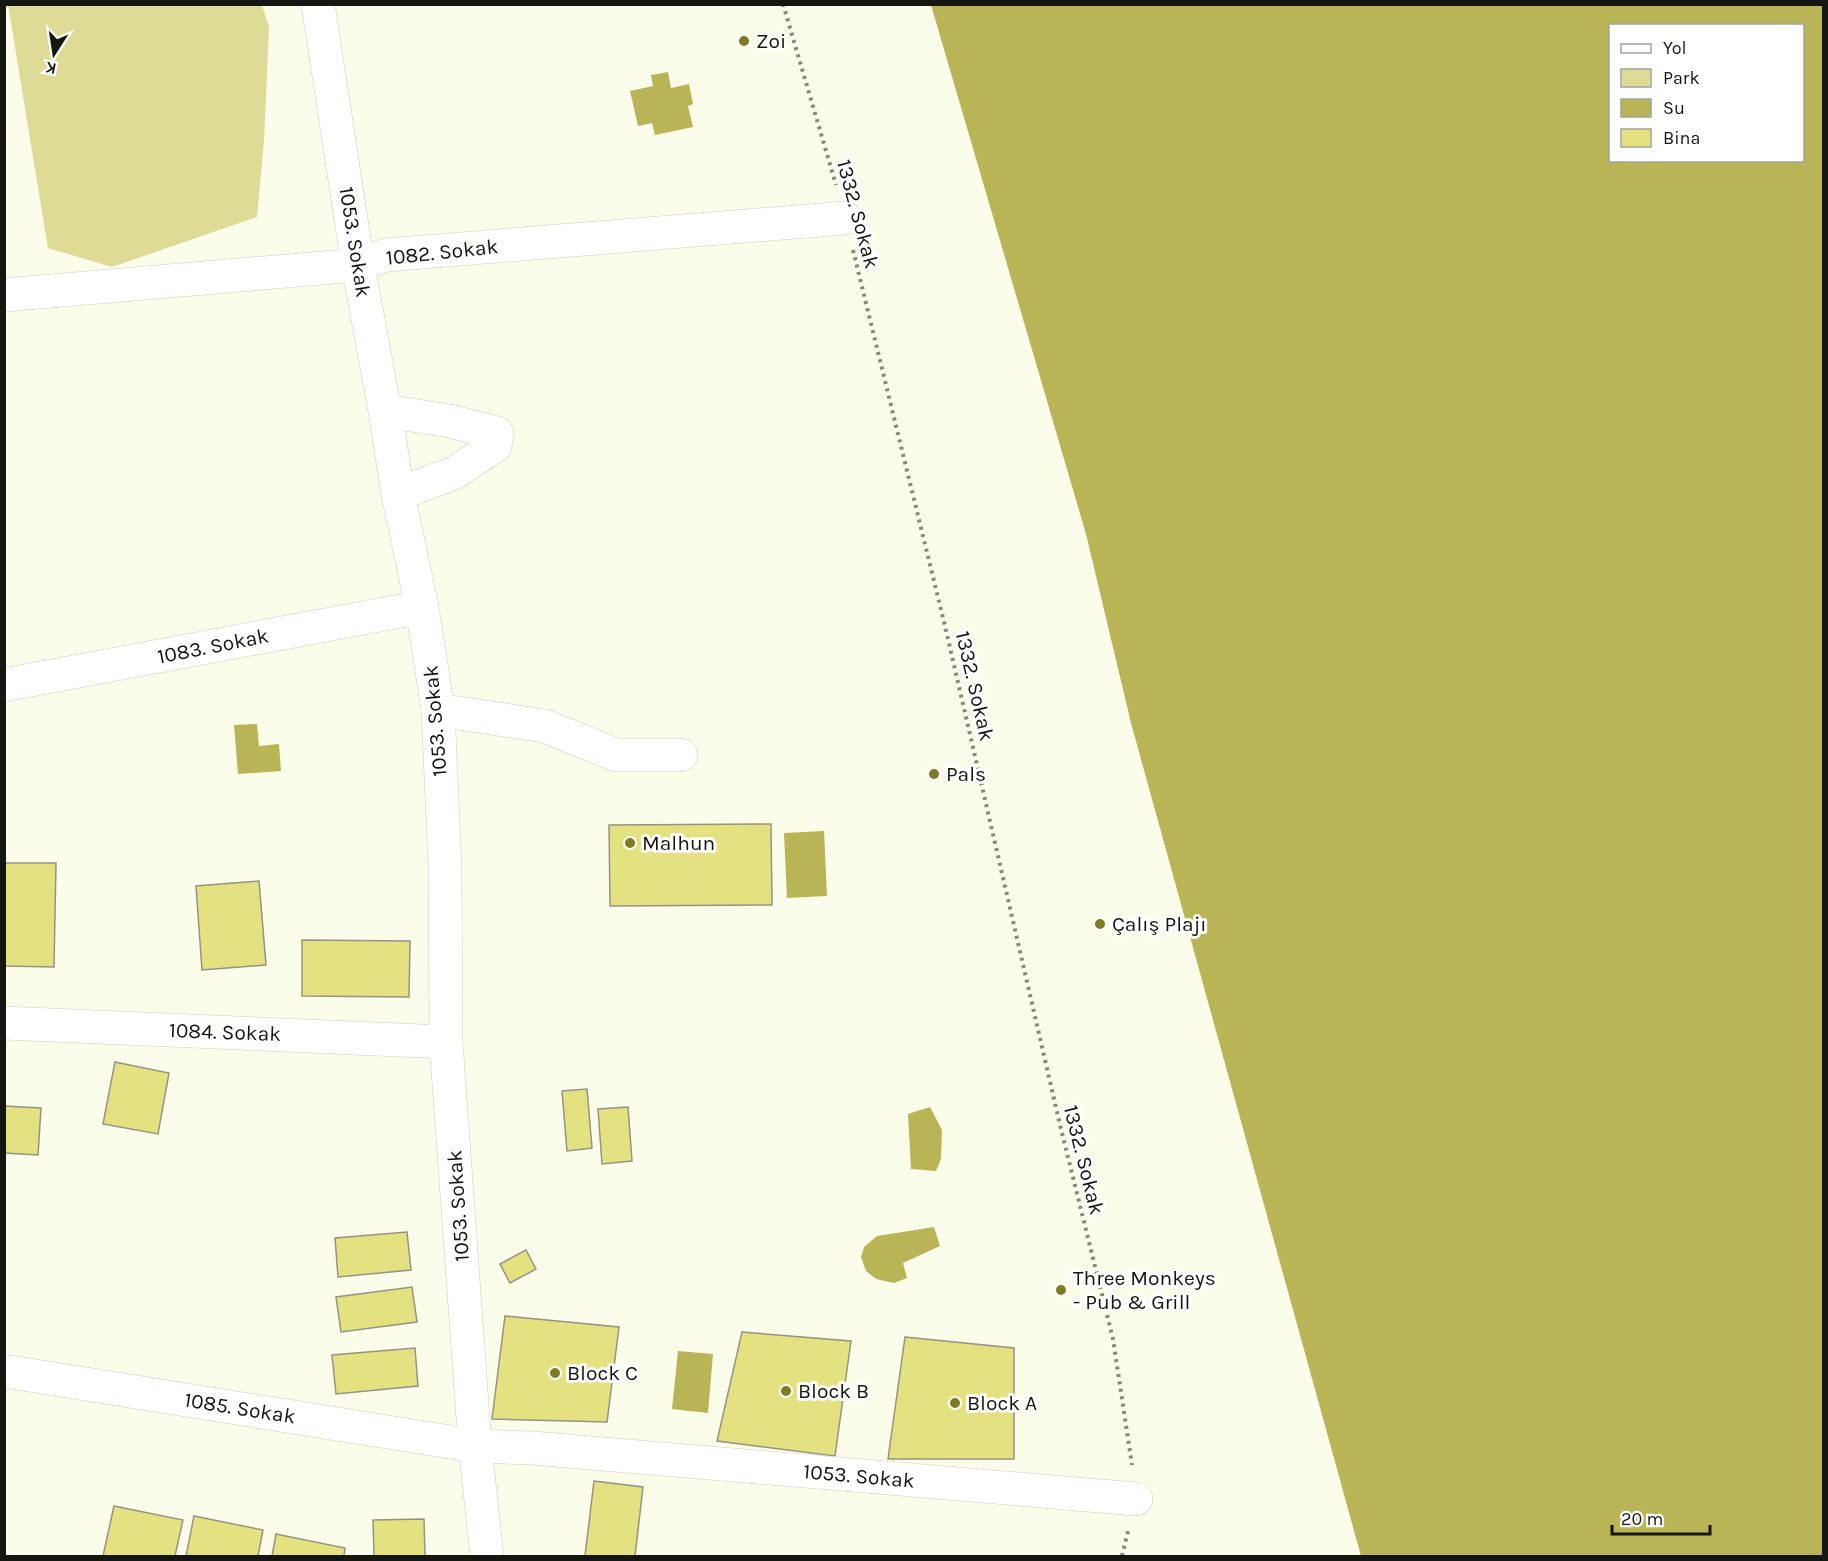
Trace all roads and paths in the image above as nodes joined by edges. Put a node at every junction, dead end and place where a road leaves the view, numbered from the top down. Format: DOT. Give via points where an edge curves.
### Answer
graph roads {
  1 [pos="318,4"];
  2 [pos="783,4"];
  3 [pos="846,218"];
  4 [pos="357,265"];
  5 [pos="4,295"];
  6 [pos="385,411"];
  7 [pos="398,494"];
  8 [pos="422,607"];
  9 [pos="4,685"];
  10 [pos="438,710"];
  11 [pos="681,755"];
  12 [pos="4,1023"];
  13 [pos="446,1041"];
  14 [pos="4,1371"];
  15 [pos="475,1446"];
  16 [pos="1136,1499"];
  17 [pos="487,1557"];
  18 [pos="1122,1557"];
  1 -- 4 [label="street, 1053. Sokak"];
  2 -- 3 [label="path, 1332. Sokak"];
  3 -- 4 [label="street, 1082. Sokak" via="386,255"];
  3 -- 16 [label="path, 1332. Sokak" via="1113,1339"];
  4 -- 5 [label="street, 1082. Sokak"];
  4 -- 6 [label="street, 1053. Sokak"];
  6 -- 7 [label="street, 1053. Sokak"];
  6 -- 7 [label="street" via="497,433 495,446 454,473"];
  7 -- 8 [label="street, 1053. Sokak"];
  8 -- 9 [label="street, 1083. Sokak"];
  8 -- 10 [label="street, 1053. Sokak"];
  10 -- 11 [label="street" via="545,726 616,755"];
  10 -- 13 [label="street, 1053. Sokak" via="446,866"];
  12 -- 13 [label="street, 1084. Sokak"];
  13 -- 15 [label="street, 1053. Sokak"];
  14 -- 15 [label="street, 1085. Sokak"];
  15 -- 16 [label="street, 1053. Sokak"];
  15 -- 17 [label="street, 1053. Sokak"];
  16 -- 18 [label="path, 1332. Sokak"];
}
